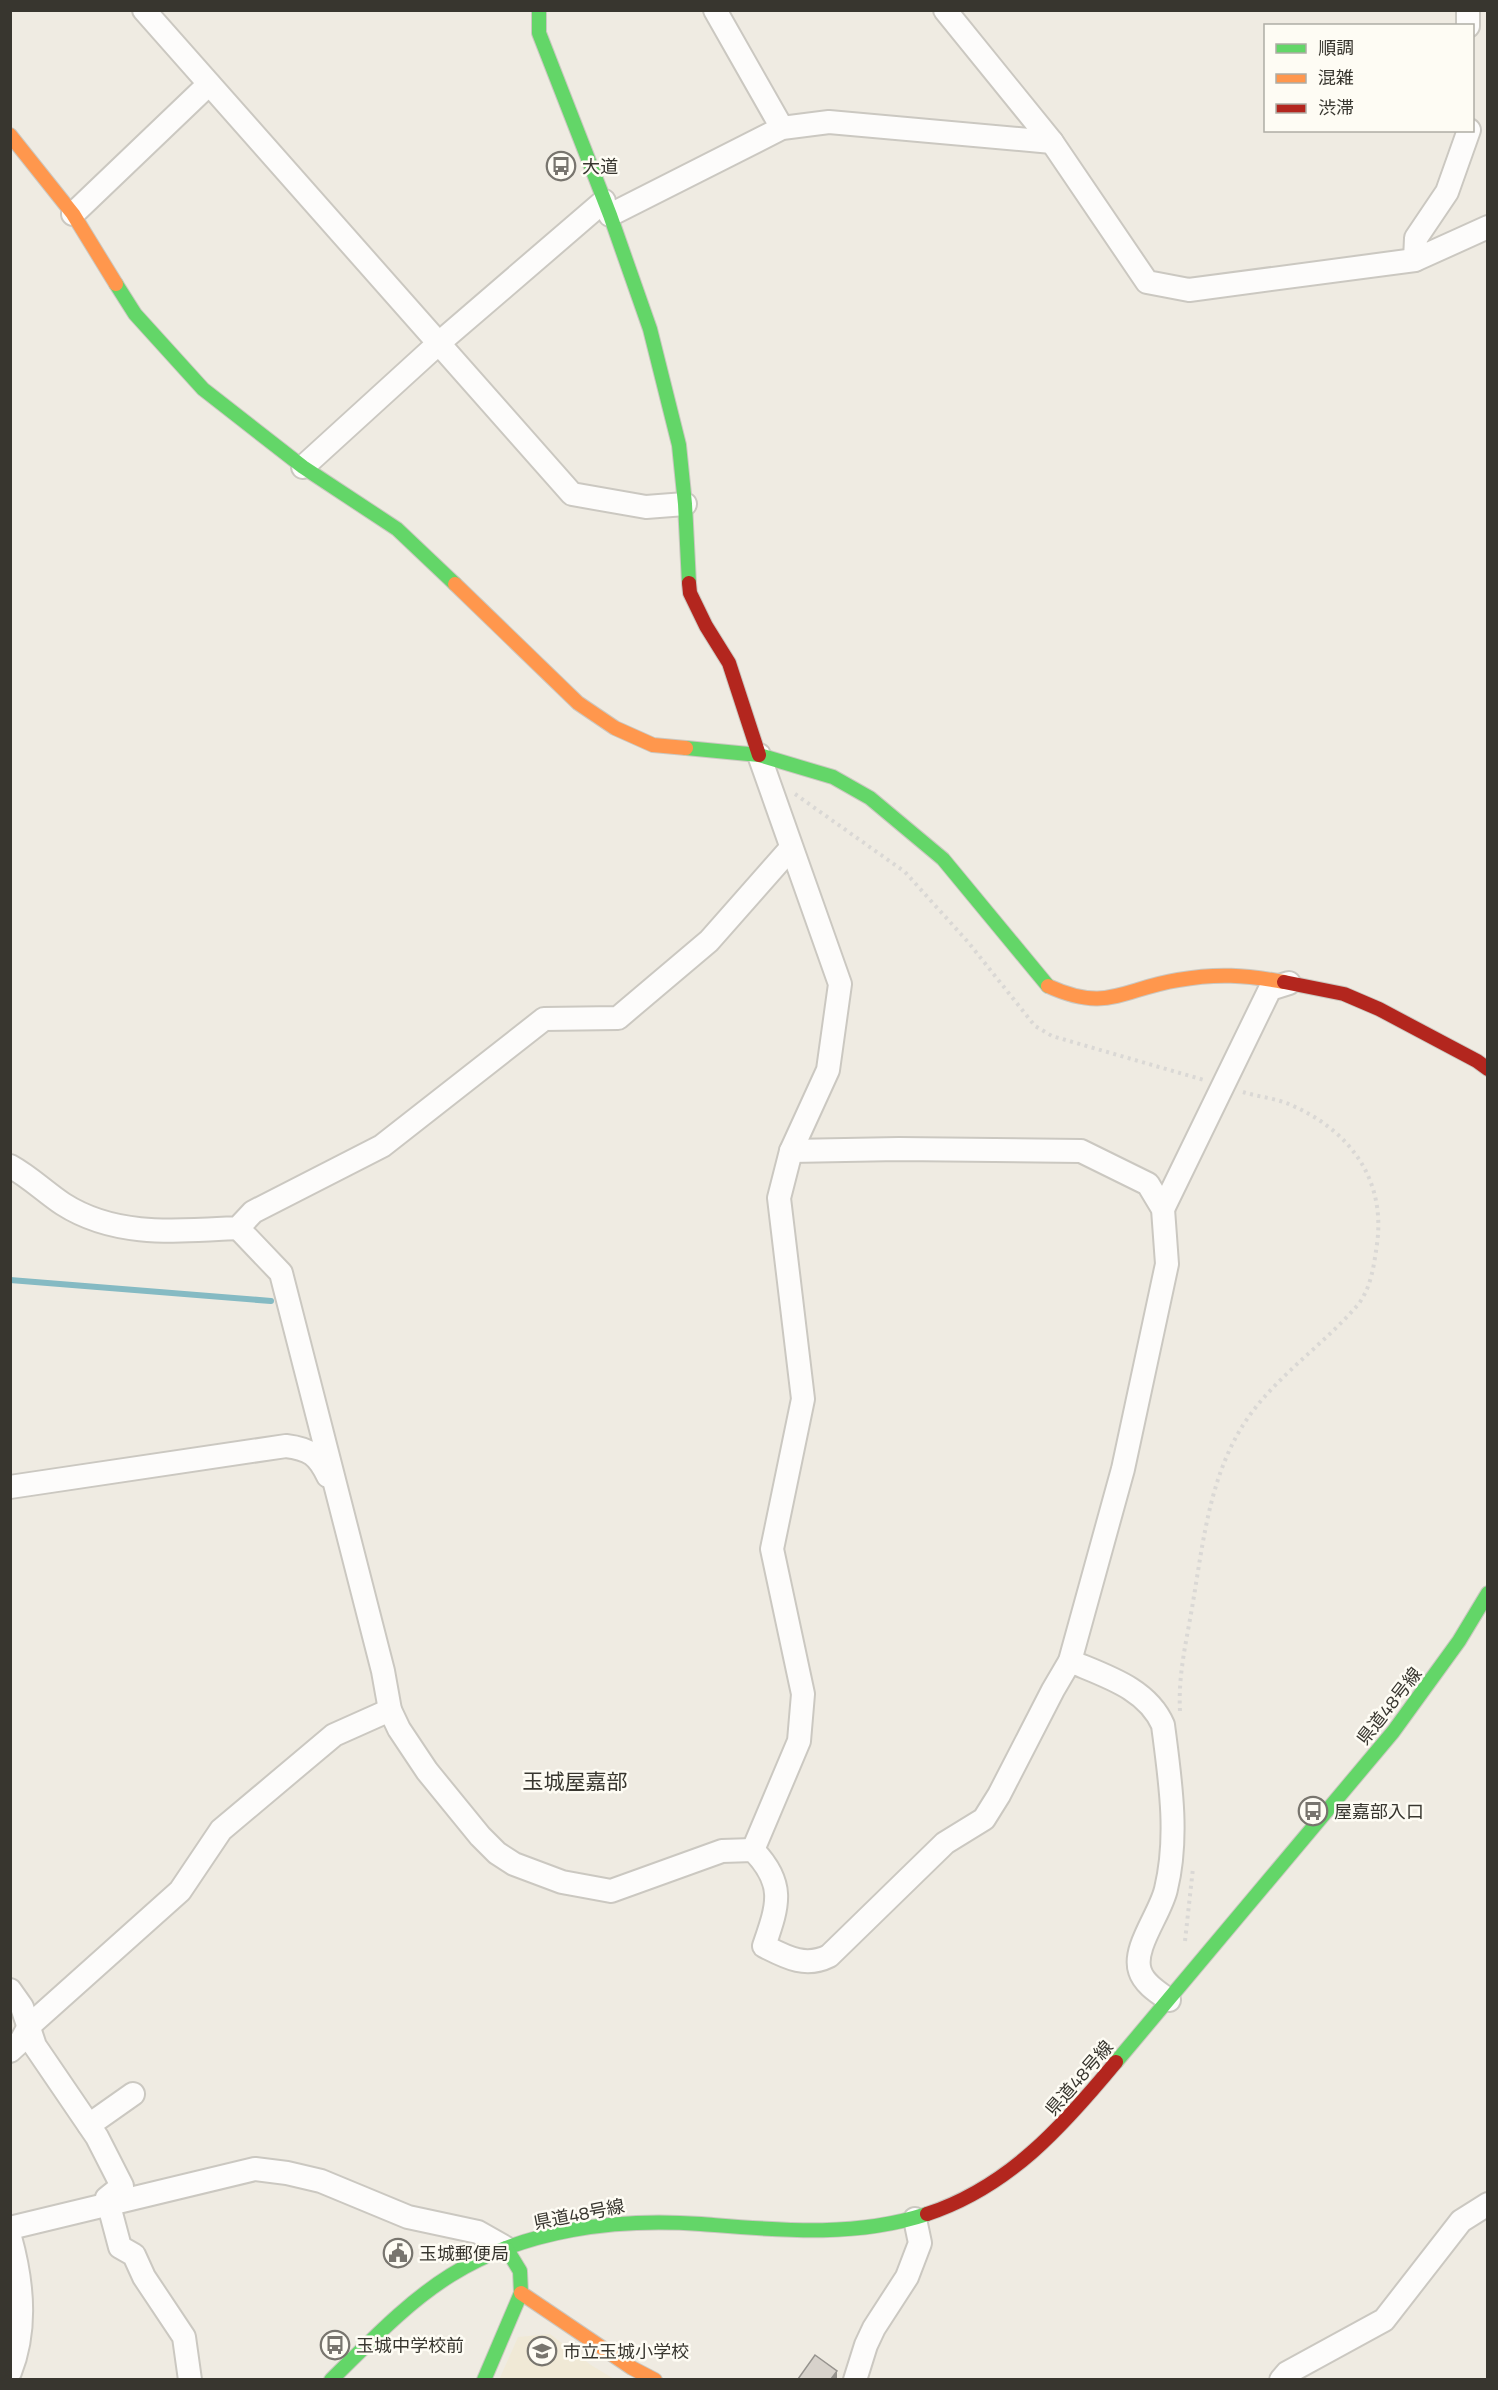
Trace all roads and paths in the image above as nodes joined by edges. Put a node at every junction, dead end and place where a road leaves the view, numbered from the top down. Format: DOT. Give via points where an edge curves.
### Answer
graph roads {
  1 [pos="144,10"];
  2 [pos="539,10"];
  3 [pos="715,10"];
  4 [pos="945,10"];
  5 [pos="208,84"];
  6 [pos="782,128"];
  7 [pos="1467,132"];
  8 [pos="10,135"];
  9 [pos="1052,142"];
  10 [pos="607,208"];
  11 [pos="73,214"];
  12 [pos="1488,227"];
  13 [pos="1415,260"];
  14 [pos="439,343"];
  15 [pos="303,467"];
  16 [pos="685,504"];
  17 [pos="759,755"];
  18 [pos="791,848"];
  19 [pos="1288,983"];
  20 [pos="1488,1070"];
  21 [pos="791,1151"];
  22 [pos="10,1166"];
  23 [pos="1163,1209"];
  24 [pos="238,1228"];
  25 [pos="10,1486"];
  26 [pos="336,1493"];
  27 [pos="1488,1593"];
  28 [pos="1070,1661"];
  29 [pos="390,1710"];
  30 [pos="753,1850"];
  31 [pos="10,1990"];
  32 [pos="1169,2000"];
  33 [pos="29,2025"];
  34 [pos="10,2051"];
  35 [pos="133,2094"];
  36 [pos="89,2125"];
  37 [pos="110,2204"];
  38 [pos="1488,2204"];
  39 [pos="915,2219"];
  40 [pos="10,2228"];
  41 [pos="10,2237"];
  42 [pos="506,2248"];
  43 [pos="521,2293"];
  44 [pos="10,2372"];
  45 [pos="190,2379"];
  46 [pos="331,2379"];
  47 [pos="484,2379"];
  48 [pos="656,2379"];
  49 [pos="855,2379"];
  50 [pos="1281,2379"];
  1 -- 5 [label="street"];
  2 -- 10 [label="street" via="539,33"];
  3 -- 6 [label="street"];
  4 -- 9 [label="street"];
  5 -- 11 [label="street"];
  5 -- 14 [label="street"];
  6 -- 9 [label="street" via="829,122"];
  6 -- 10 [label="street"];
  7 -- 13 [label="street" via="1447,192 1416,238"];
  8 -- 11 [label="street"];
  9 -- 13 [label="street" via="1147,282 1189,290"];
  10 -- 14 [label="street"];
  10 -- 16 [label="street" via="650,329 679,445"];
  11 -- 15 [label="street" via="135,314 203,389"];
  12 -- 13 [label="street"];
  14 -- 15 [label="street"];
  14 -- 16 [label="street" via="572,494 646,507"];
  15 -- 17 [label="street" via="397,529 578,702 615,728 653,745"];
  16 -- 17 [label="street" via="690,593 729,663"];
  17 -- 18 [label="street"];
  17 -- 19 [label="street" via="833,777 870,798 943,859 1046,985 1068,995 1087,999 1117,997 1175,980 1212,975 1247,975"];
  18 -- 21 [label="street" via="840,984 828,1070"];
  18 -- 24 [label="street" via="709,941 618,1018 544,1019 382,1146 253,1212"];
  19 -- 20 [label="street" via="1344,993"];
  19 -- 23 [label="street" via="1270,989"];
  21 -- 23 [label="street" via="1081,1151 1148,1184"];
  21 -- 30 [label="street" via="779,1198 803,1399 772,1549 803,1694 799,1741"];
  22 -- 24 [label="street" via="63,1204 100,1222 158,1232"];
  23 -- 28 [label="street" via="1167,1264 1123,1470"];
  24 -- 26 [label="street" via="281,1273"];
  25 -- 26 [label="street" via="286,1446 304,1449 321,1461"];
  26 -- 29 [label="street"];
  27 -- 32 [label="street, 県道48号線" via="1450,1655 1396,1729"];
  28 -- 30 [label="street" via="984,1820 945,1844 829,1956 817,1962 800,1961 764,1946 777,1906 777,1888 764,1861"];
  28 -- 32 [label="street" via="1142,1696 1156,1710 1163,1725 1173,1830 1166,1890 1139,1951 1140,1971"];
  29 -- 30 [label="street" via="427,1771 480,1836 514,1864 562,1882 611,1892 722,1851"];
  29 -- 33 [label="street" via="334,1735 221,1830 180,1891"];
  31 -- 33 [label="street"];
  32 -- 39 [label="street, 県道48号線" via="1062,2125 1026,2159 967,2198"];
  33 -- 34 [label="street" via="21,2042"];
  33 -- 36 [label="street" via="34,2046"];
  35 -- 36 [label="street"];
  36 -- 37 [label="street" via="122,2186 107,2198"];
  37 -- 40 [label="street"];
  37 -- 42 [label="street" via="255,2169 321,2181 408,2217 478,2232"];
  37 -- 45 [label="street" via="120,2247 134,2255 184,2337"];
  38 -- 50 [label="street" via="1461,2222 1384,2320"];
  39 -- 42 [label="street, 県道48号線" via="835,2230 787,2231 670,2222 622,2223 564,2232"];
  39 -- 49 [label="street" via="920,2242 907,2277 874,2328"];
  41 -- 44 [label="street" via="21,2290 19,2340"];
  42 -- 43 [label="street" via="520,2271"];
  42 -- 46 [label="street, 県道48号線" via="451,2276 395,2317"];
  43 -- 47 [label="street"];
  43 -- 48 [label="street" via="632,2368"];
}
